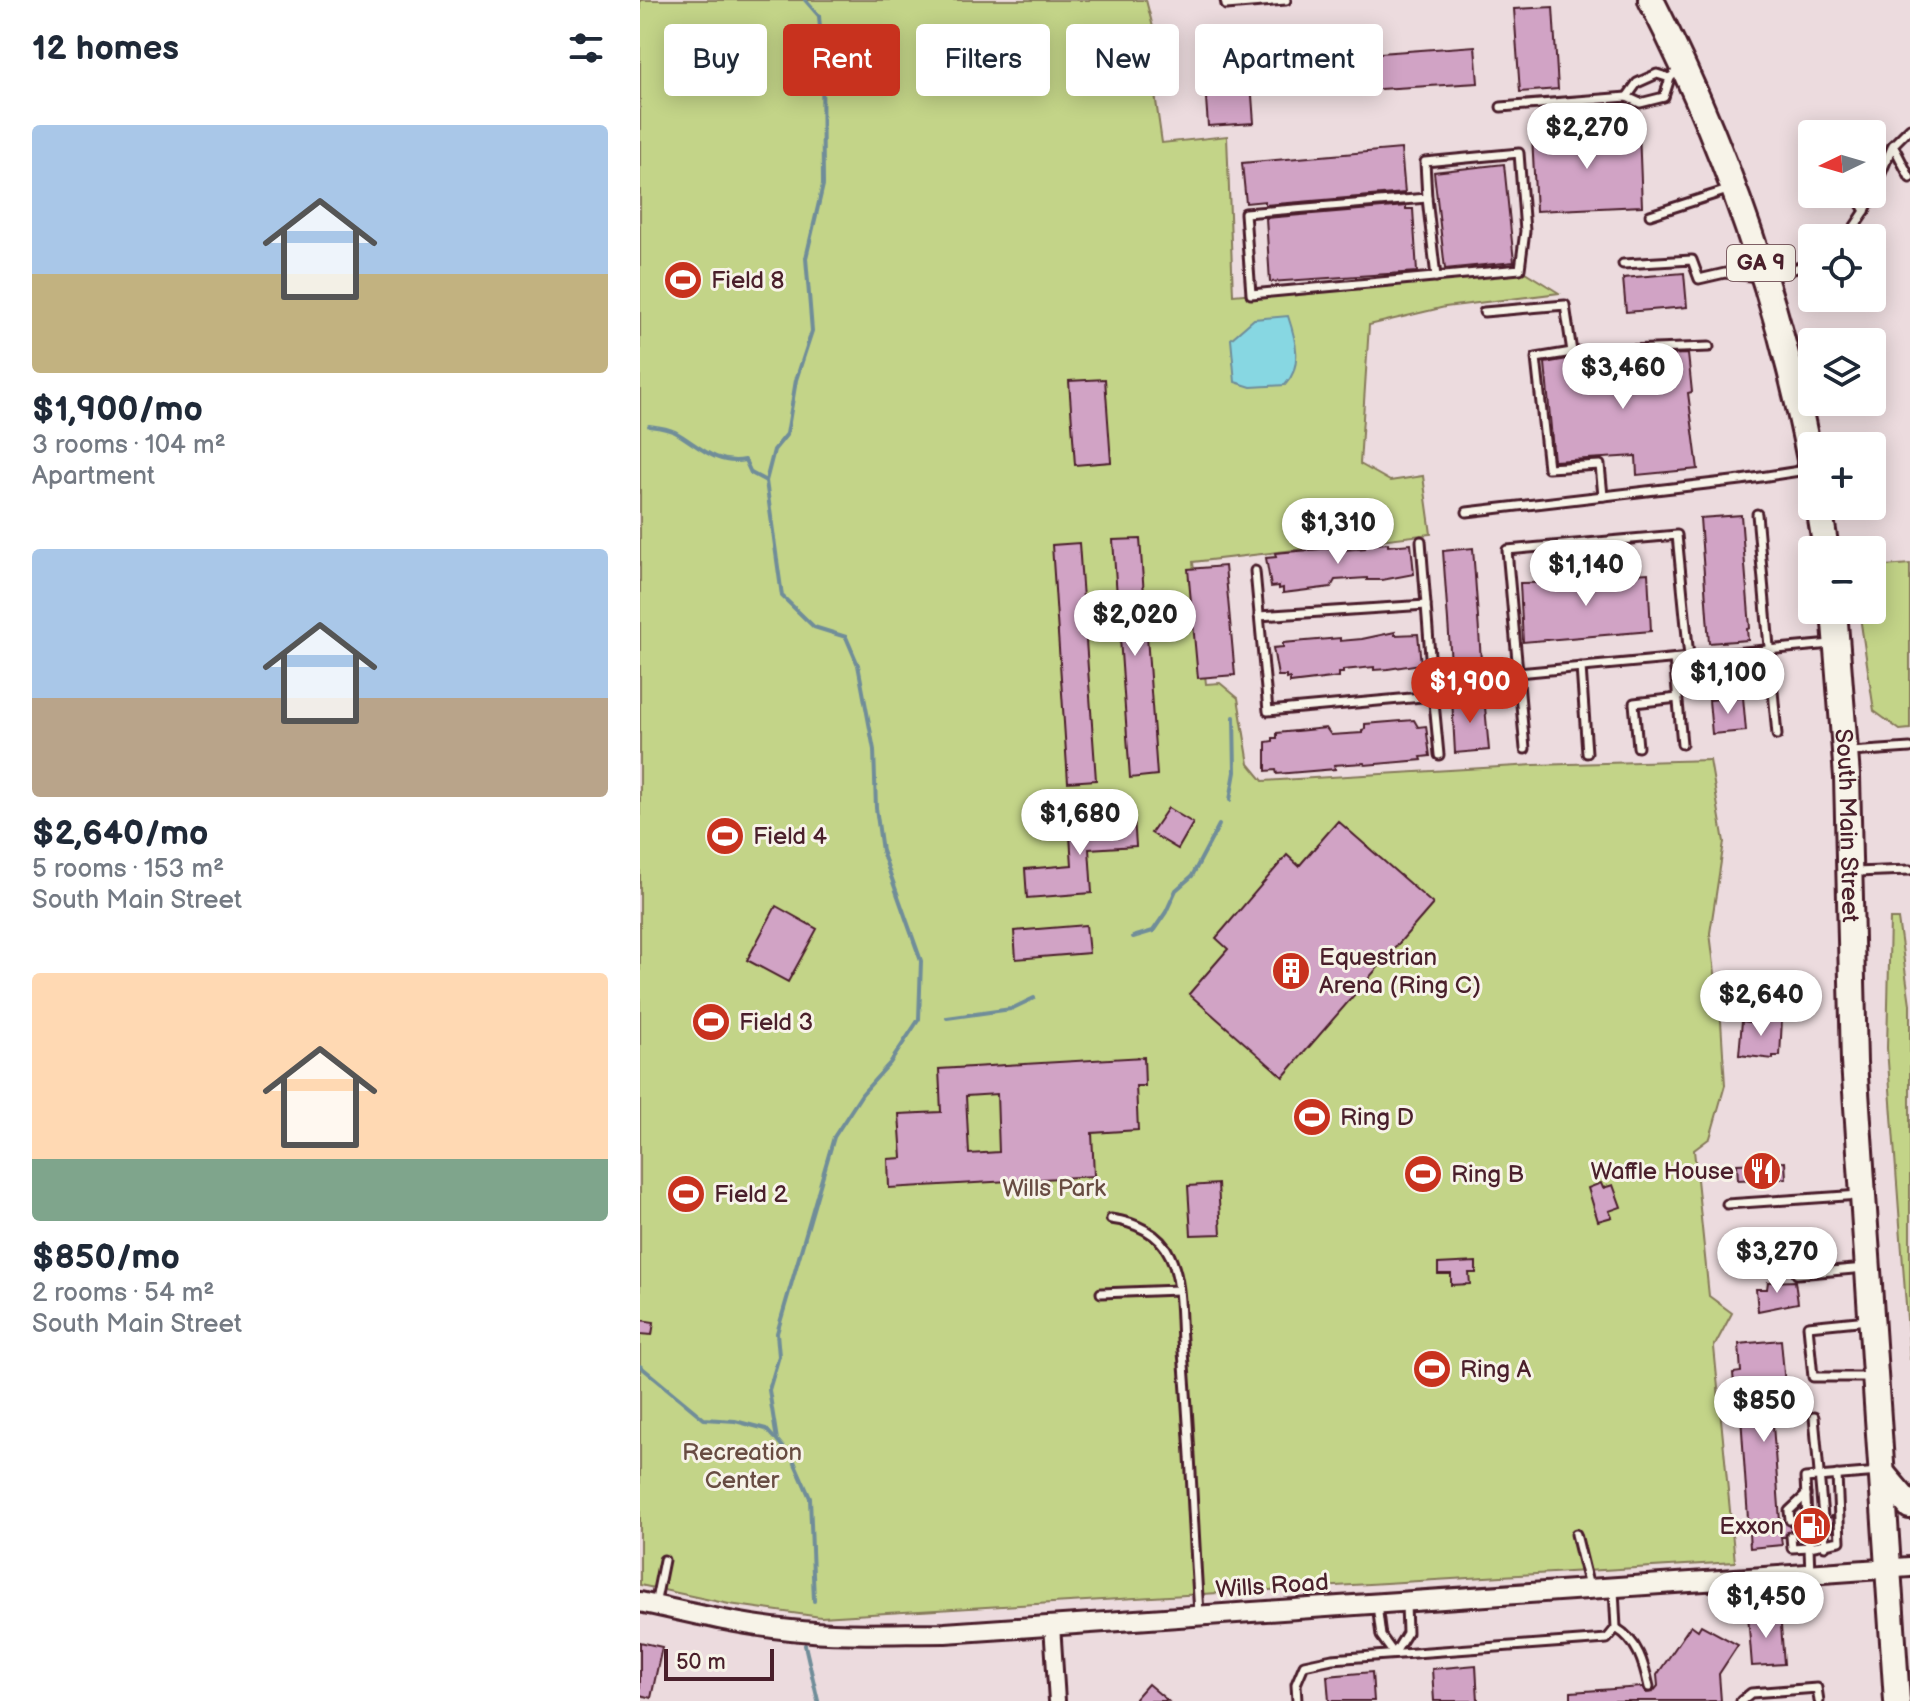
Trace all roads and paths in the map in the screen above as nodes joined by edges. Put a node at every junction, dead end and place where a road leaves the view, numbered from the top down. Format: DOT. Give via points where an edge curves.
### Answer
graph roads {
  1 [pos="1225,0"];
  2 [pos="1286,0"];
  3 [pos="1651,0"];
  4 [pos="1676,71"];
  5 [pos="1627,97"];
  6 [pos="1501,107"];
  7 [pos="1910,128"];
  8 [pos="1893,145"];
  9 [pos="1910,178"];
  10 [pos="1733,189"];
  11 [pos="1427,198"];
  12 [pos="1863,208"];
  13 [pos="1865,211"];
  14 [pos="1650,215"];
  15 [pos="1856,224"];
  16 [pos="1623,264"];
  17 [pos="1798,268"];
  18 [pos="1436,277"];
  19 [pos="1766,278"];
  20 [pos="1484,312"];
  21 [pos="1709,347"];
  22 [pos="1572,352"];
  23 [pos="1804,432"];
  24 [pos="1798,472"];
  25 [pos="1603,496"];
  26 [pos="1467,512"];
  27 [pos="1757,514"];
  28 [pos="1421,541"];
  29 [pos="1255,571"];
  30 [pos="1426,605"];
  31 [pos="1259,616"];
  32 [pos="1836,624"];
  33 [pos="1838,644"];
  34 [pos="1769,650"];
  35 [pos="1689,657"];
  36 [pos="1674,659"];
  37 [pos="1581,667"];
  38 [pos="1518,673"];
  39 [pos="1432,681"];
  40 [pos="1433,696"];
  41 [pos="1678,698"];
  42 [pos="1777,735"];
  43 [pos="1682,744"];
  44 [pos="1638,747"];
  45 [pos="1910,748"];
  46 [pos="1525,749"];
  47 [pos="1845,752"];
  48 [pos="1587,753"];
  49 [pos="1439,755"];
  50 [pos="1910,870"];
  51 [pos="1849,873"];
  52 [pos="1862,1195"];
  53 [pos="1727,1204"];
  54 [pos="1111,1219"];
  55 [pos="1867,1268"];
  56 [pos="1797,1274"];
  57 [pos="1178,1290"];
  58 [pos="1101,1293"];
  59 [pos="1870,1320"];
  60 [pos="1875,1377"];
  61 [pos="1814,1417"];
  62 [pos="1881,1472"];
  63 [pos="1837,1475"];
  64 [pos="1820,1477"];
  65 [pos="1806,1495"];
  66 [pos="1910,1506"];
  67 [pos="1823,1517"];
  68 [pos="1807,1519"];
  69 [pos="1790,1520"];
  70 [pos="1824,1533"];
  71 [pos="1576,1534"];
  72 [pos="1808,1535"];
  73 [pos="1791,1536"];
  74 [pos="1825,1546"];
  75 [pos="1809,1547"];
  76 [pos="664,1560"];
  77 [pos="1899,1567"];
  78 [pos="1810,1574"];
  79 [pos="1613,1587"];
  80 [pos="1589,1589"];
  81 [pos="1405,1601"];
  82 [pos="1376,1603"];
  83 [pos="647,1604"];
  84 [pos="1199,1615"];
  85 [pos="1052,1625"];
  86 [pos="1616,1628"];
  87 [pos="1394,1654"];
  88 [pos="1649,1687"];
  89 [pos="1057,1701"];
  90 [pos="1297,1701"];
  91 [pos="1741,1701"];
  92 [pos="1819,1701"];
  93 [pos="1897,1701"];
  1 -- 2 [label="lane" via="1226,5"];
  3 -- 4 [label="highway, GA 9"];
  4 -- 5 [label="lane" via="1637,83"];
  4 -- 5 [label="lane" via="1664,97 1640,103"];
  4 -- 10 [label="highway, GA 9"];
  5 -- 6 [label="lane"];
  7 -- 8 [label="lane"];
  8 -- 9 [label="lane"];
  8 -- 13 [label="lane"];
  10 -- 14 [label="lane"];
  10 -- 19 [label="highway, GA 9"];
  11 -- 18 [label="lane"];
  11 -- 18 [label="lane" via="1425,162 1519,153 1525,231 1520,269"];
  11 -- 18 [label="lane" via="1245,213 1251,294"];
  12 -- 13 [label="lane"];
  13 -- 15 [label="lane"];
  16 -- 19 [label="lane" via="1692,260 1699,279 1725,273"];
  17 -- 19 [label="lane"];
  19 -- 23 [label="highway, GA 9"];
  20 -- 22 [label="lane" via="1565,305"];
  21 -- 22 [label="lane"];
  22 -- 25 [label="lane" via="1536,358 1548,468 1600,465"];
  24 -- 25 [label="lane"];
  25 -- 26 [label="lane"];
  27 -- 34 [label="lane"];
  28 -- 30 [label="lane"];
  29 -- 31 [label="lane"];
  30 -- 31 [label="lane"];
  30 -- 39 [label="lane"];
  31 -- 40 [label="lane" via="1268,711"];
  32 -- 33 [label="highway, South Main Street"];
  33 -- 34 [label="lane"];
  33 -- 47 [label="highway, South Main Street"];
  34 -- 35 [label="lane"];
  34 -- 42 [label="lane"];
  35 -- 36 [label="lane"];
  35 -- 38 [label="lane" via="1677,535 1507,550"];
  36 -- 37 [label="lane"];
  36 -- 41 [label="lane"];
  37 -- 38 [label="lane"];
  37 -- 48 [label="lane"];
  38 -- 39 [label="lane"];
  38 -- 46 [label="lane"];
  39 -- 40 [label="lane"];
  40 -- 49 [label="lane"];
  41 -- 43 [label="lane"];
  41 -- 44 [label="lane" via="1634,703"];
  45 -- 47 [label="lane"];
  47 -- 51 [label="highway, South Main Street"];
  50 -- 51 [label="lane"];
  51 -- 52 [label="highway, South Main Street"];
  52 -- 53 [label="lane"];
  52 -- 55 [label="highway, South Main Street"];
  54 -- 57 [label="lane" via="1144,1229 1165,1247"];
  55 -- 56 [label="lane"];
  55 -- 59 [label="highway, South Main Street"];
  57 -- 58 [label="lane"];
  57 -- 84 [label="lane"];
  59 -- 60 [label="highway, South Main Street"];
  59 -- 60 [label="lane" via="1808,1326 1813,1377"];
  60 -- 62 [label="highway, South Main Street"];
  61 -- 64 [label="lane"];
  62 -- 63 [label="lane"];
  62 -- 66 [label="highway"];
  62 -- 77 [label="highway, South Main Street"];
  63 -- 64 [label="lane"];
  63 -- 74 [label="lane" via="1840,1541"];
  64 -- 65 [label="lane" via="1805,1478"];
  64 -- 67 [label="lane"];
  65 -- 68 [label="lane"];
  65 -- 69 [label="lane" via="1789,1511"];
  70 -- 74 [label="lane"];
  71 -- 80 [label="lane"];
  72 -- 75 [label="lane"];
  73 -- 75 [label="lane" via="1792,1548"];
  74 -- 75 [label="lane"];
  75 -- 78 [label="lane"];
  76 -- 83 [label="lane"];
  77 -- 78 [label="street, Wills Road"];
  77 -- 93 [label="highway, South Main Street"];
  78 -- 79 [label="street, Wills Road"];
  79 -- 80 [label="street, Wills Road"];
  79 -- 86 [label="lane"];
  80 -- 81 [label="street, Wills Road"];
  81 -- 82 [label="street, Wills Road"];
  81 -- 87 [label="lane" via="1407,1633"];
  82 -- 84 [label="street, Wills Road"];
  82 -- 87 [label="lane" via="1381,1636"];
  83 -- 85 [label="street, Wills Road" via="730,1622 834,1633 945,1633"];
  84 -- 85 [label="street, Wills Road"];
  85 -- 89 [label="street"];
  86 -- 87 [label="lane" via="1607,1639"];
  86 -- 88 [label="lane" via="1640,1655"];
  87 -- 90 [label="lane" via="1304,1665 1296,1684"];
  91 -- 92 [label="lane" via="1751,1693 1817,1688"];
}
